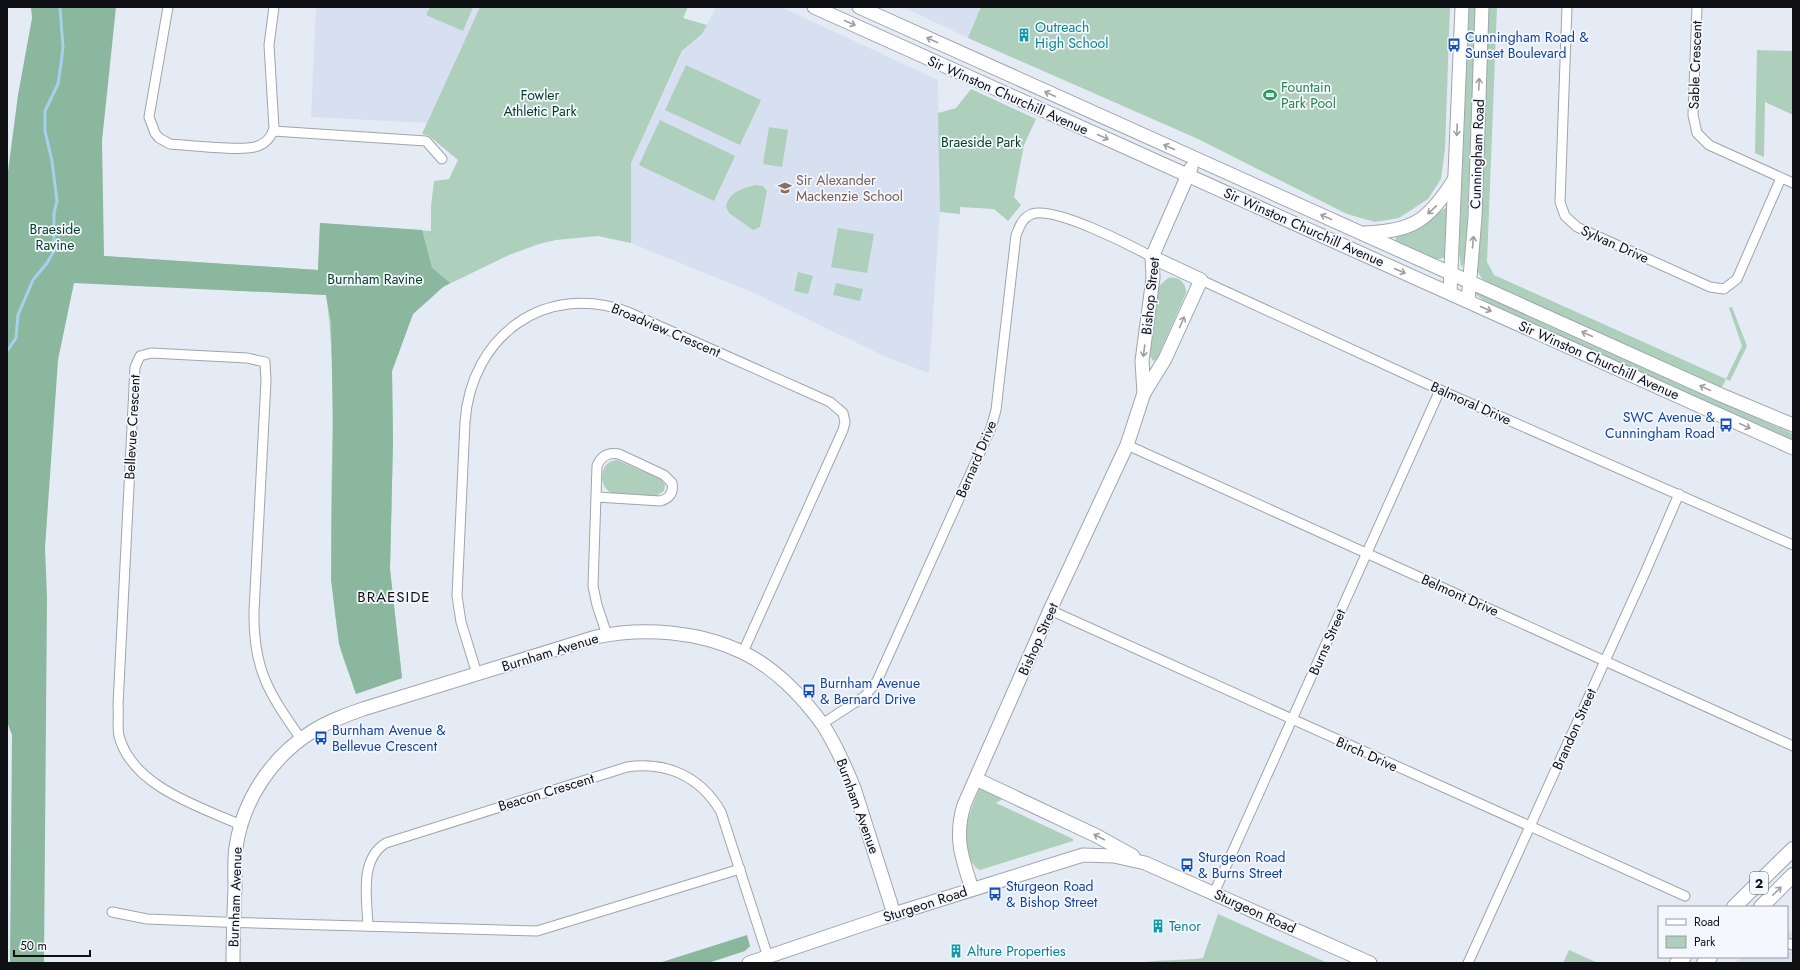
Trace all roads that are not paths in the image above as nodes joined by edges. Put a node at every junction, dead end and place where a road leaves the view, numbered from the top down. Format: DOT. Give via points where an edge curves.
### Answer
graph roads {
  1 [pos="168,7"];
  2 [pos="274,7"];
  3 [pos="814,7"];
  4 [pos="859,7"];
  5 [pos="1462,7"];
  6 [pos="1482,7"];
  7 [pos="1567,7"];
  8 [pos="1696,7"];
  9 [pos="273,131"];
  10 [pos="1195,158"];
  11 [pos="442,159"];
  12 [pos="1188,176"];
  13 [pos="1781,178"];
  14 [pos="1455,179"];
  15 [pos="1793,183"];
  16 [pos="1362,234"];
  17 [pos="1152,257"];
  18 [pos="1451,272"];
  19 [pos="1201,280"];
  20 [pos="1470,281"];
  21 [pos="1450,293"];
  22 [pos="1468,301"];
  23 [pos="1440,390"];
  24 [pos="1144,393"];
  25 [pos="1793,425"];
  26 [pos="1127,445"];
  27 [pos="1793,448"];
  28 [pos="1679,494"];
  29 [pos="597,498"];
  30 [pos="1793,545"];
  31 [pos="1367,553"];
  32 [pos="1050,610"];
  33 [pos="606,635"];
  34 [pos="743,652"];
  35 [pos="1605,660"];
  36 [pos="477,674"];
  37 [pos="1292,720"];
  38 [pos="822,724"];
  39 [pos="301,739"];
  40 [pos="1793,746"];
  41 [pos="976,779"];
  42 [pos="241,825"];
  43 [pos="1530,827"];
  44 [pos="1793,849"];
  45 [pos="1145,863"];
  46 [pos="740,869"];
  47 [pos="1793,875"];
  48 [pos="972,889"];
  49 [pos="1214,893"];
  50 [pos="1685,896"];
  51 [pos="1735,906"];
  52 [pos="1762,906"];
  53 [pos="112,912"];
  54 [pos="894,914"];
  55 [pos="234,923"];
  56 [pos="368,926"];
  57 [pos="768,957"];
  58 [pos="233,963"];
  59 [pos="749,963"];
  60 [pos="1370,963"];
  61 [pos="1468,963"];
  1 -- 9 [label="street" via="149,111 149,123 159,138 170,144 247,148 263,144"];
  2 -- 9 [label="street" via="269,45"];
  3 -- 12 [label="main road, Sir Winston Churchill Avenue, one-way"];
  10 -- 4 [label="main road, Sir Winston Churchill Avenue, one-way"];
  5 -- 14 [label="main road, Cunningham Road, one-way"];
  20 -- 6 [label="main road, Cunningham Road, one-way" via="1475,217"];
  7 -- 13 [label="street, Sylvan Drive" via="1560,202 1565,216 1577,227 1710,286 1724,289 1736,279"];
  8 -- 13 [label="street, Sable Crescent" via="1693,114 1697,133 1709,145"];
  9 -- 11 [label="street" via="426,140"];
  10 -- 12 [label="main road, Bishop Street"];
  16 -- 10 [label="main road, Sir Winston Churchill Avenue, one-way"];
  12 -- 17 [label="main road, Bishop Street"];
  12 -- 21 [label="main road, Sir Winston Churchill Avenue, one-way"];
  13 -- 15 [label="street, Sable Crescent"];
  14 -- 16 [label="main road, one-way" via="1439,204 1425,217 1407,227"];
  14 -- 18 [label="main road, Cunningham Road"];
  16 -- 18 [label="main road, Sir Winston Churchill Avenue"];
  17 -- 19 [label="main road, Balmoral Drive"];
  17 -- 24 [label="main road, Bishop Street, one-way" via="1153,278 1142,361"];
  17 -- 38 [label="street, Bernard Drive" via="1069,218 1038,213 1028,216 1021,223 1016,235 996,410 991,428 877,681 865,696"];
  18 -- 20 [label="main road, Sir Winston Churchill Avenue"];
  18 -- 21 [label="main road, Cunningham Road"];
  19 -- 23 [label="street, Balmoral Drive"];
  24 -- 19 [label="main road, Bishop Street, one-way" via="1165,359"];
  20 -- 22 [label="main road, Cunningham Road"];
  25 -- 20 [label="main road, Sir Winston Churchill Avenue, one-way"];
  21 -- 22 [label="main road, Sir Winston Churchill Avenue"];
  22 -- 27 [label="main road, Sir Winston Churchill Avenue, one-way"];
  23 -- 28 [label="street, Balmoral Drive"];
  23 -- 31 [label="street, Burns Street"];
  24 -- 26 [label="main road, Bishop Street"];
  26 -- 31 [label="street, Belmont Drive"];
  26 -- 32 [label="main road, Bishop Street"];
  28 -- 30 [label="street, Balmoral Drive"];
  28 -- 35 [label="street, Brandon Street"];
  29 -- 29 [label="street" via="660,501 668,498 672,483 664,475 619,454 610,453 601,457 597,466"];
  29 -- 33 [label="street" via="593,586"];
  31 -- 35 [label="street, Belmont Drive"];
  31 -- 37 [label="street, Burns Street"];
  32 -- 37 [label="street, Birch Drive"];
  32 -- 41 [label="main road, Bishop Street"];
  33 -- 34 [label="main road, Burnham Avenue" via="634,631 663,632 694,637"];
  33 -- 36 [label="main road, Burnham Avenue"];
  34 -- 36 [label="street, Broadview Crescent" via="843,430 843,413 830,402 628,312 594,303 572,303 535,313 502,335 478,369 468,394 457,596 461,622"];
  34 -- 38 [label="main road, Burnham Avenue" via="786,684"];
  35 -- 40 [label="street, Belmont Drive"];
  35 -- 43 [label="street, Brandon Street"];
  36 -- 39 [label="main road, Burnham Avenue" via="340,718"];
  37 -- 43 [label="street, Birch Drive"];
  37 -- 49 [label="street, Burns Street"];
  38 -- 54 [label="main road, Burnham Avenue" via="837,749 854,788"];
  39 -- 42 [label="main road, Burnham Avenue" via="280,757 263,778 250,801"];
  39 -- 42 [label="street, Bellevue Crescent" via="270,692 260,666 255,638 254,611 266,381 264,362 247,358 151,353 140,356 135,367 118,705 119,734 130,760 147,779 187,801"];
  45 -- 41 [label="main road, one-way" via="1097,836"];
  41 -- 48 [label="main road, Bishop Street" via="963,809 959,831 961,855"];
  42 -- 55 [label="main road, Burnham Avenue" via="235,848"];
  43 -- 50 [label="street, Birch Drive"];
  43 -- 61 [label="street, Brandon Street"];
  44 -- 51 [label="main road, 2"];
  45 -- 48 [label="main road, Sturgeon Road" via="1114,856 1083,855"];
  45 -- 49 [label="main road, Sturgeon Road"];
  46 -- 56 [label="street" via="537,931"];
  46 -- 56 [label="street, Beacon Crescent" via="721,812 702,787 685,775 666,768 647,765 627,767 380,846 372,856 368,869"];
  46 -- 57 [label="street, Beacon Crescent"];
  52 -- 47 [label="main road, 2, one-way"];
  48 -- 54 [label="main road, Sturgeon Road"];
  49 -- 60 [label="main road, Sturgeon Road"];
  53 -- 55 [label="street" via="147,919"];
  54 -- 57 [label="main road, Sturgeon Road"];
  55 -- 56 [label="street"];
  55 -- 58 [label="main road, Burnham Avenue"];
  57 -- 59 [label="main road, Sturgeon Road"];
}
